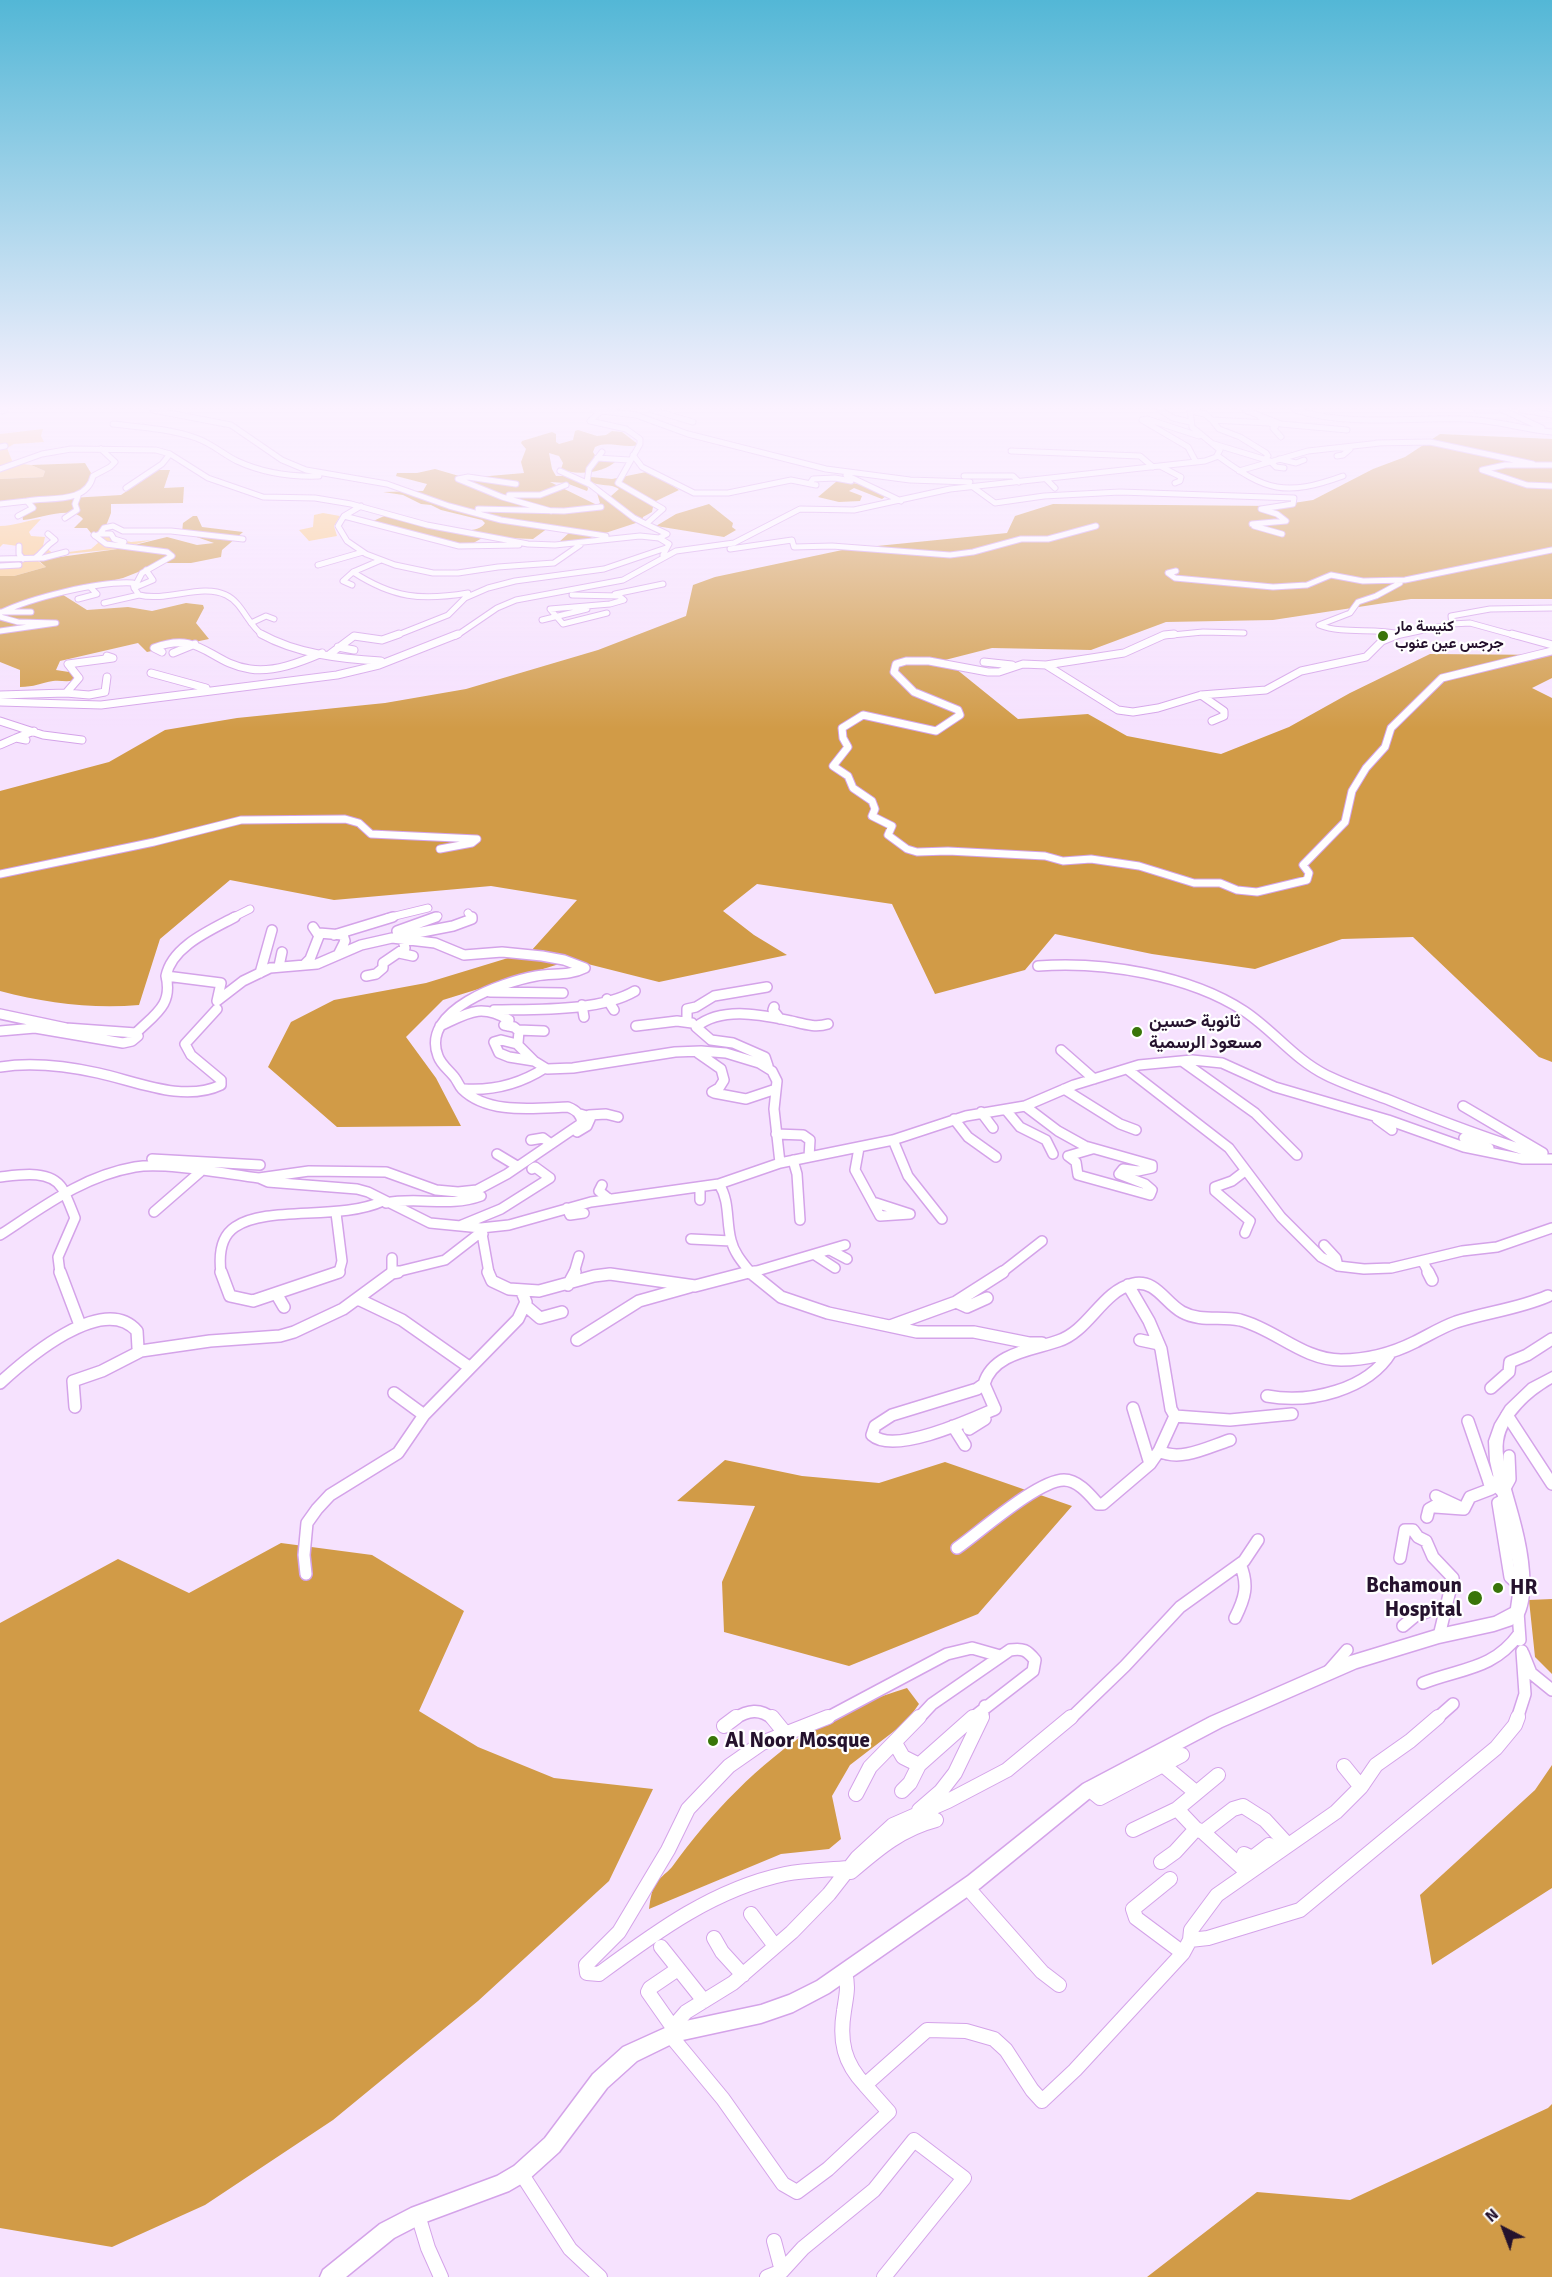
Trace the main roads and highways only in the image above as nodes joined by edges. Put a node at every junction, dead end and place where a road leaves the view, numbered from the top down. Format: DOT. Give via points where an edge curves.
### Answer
graph roads {
  1 [pos="1552,1377"];
  2 [pos="330,2277"];
  1 -- 2 [label="main road" via="1527,1393 1508,1415 1498,1432 1495,1449 1520,1561 1522,1589 1518,1612 1494,1624 1353,1662 1216,1722 1089,1789 967,1887 845,1973 793,2003 677,2033 630,2054 583,2092 552,2145 521,2173 502,2184 418,2215 375,2239"];
}
